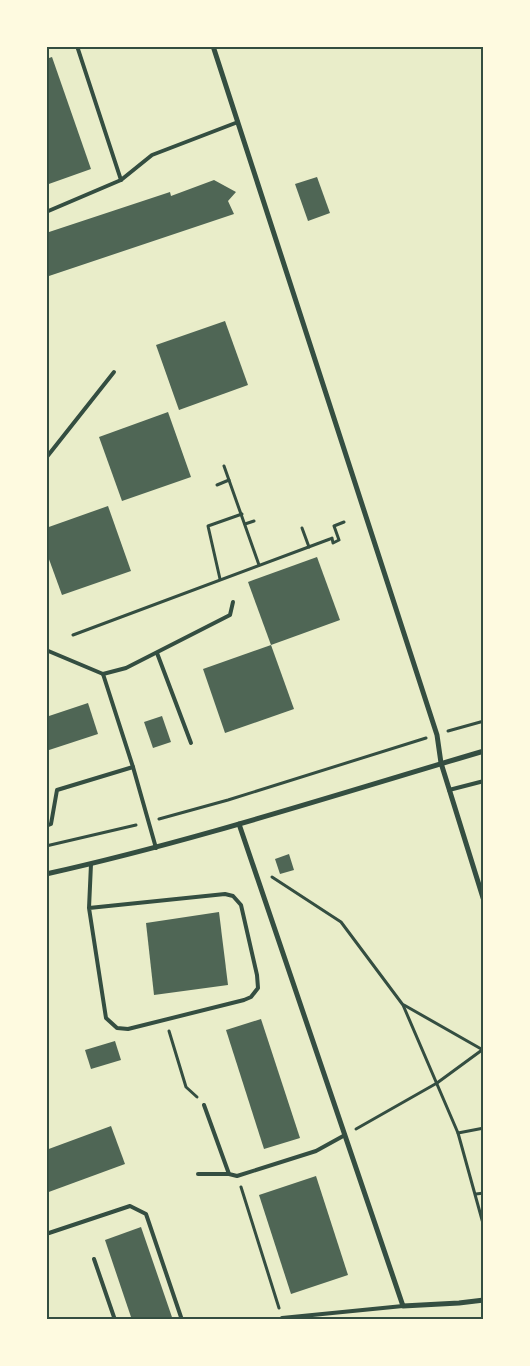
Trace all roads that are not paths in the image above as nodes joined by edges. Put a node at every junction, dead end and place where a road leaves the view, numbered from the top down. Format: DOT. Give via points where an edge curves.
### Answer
graph roads {
  1 [pos="76,46"];
  2 [pos="213,46"];
  3 [pos="238,122"];
  4 [pos="121,180"];
  5 [pos="46,212"];
  6 [pos="114,372"];
  7 [pos="46,458"];
  8 [pos="233,602"];
  9 [pos="46,650"];
  10 [pos="157,653"];
  11 [pos="103,674"];
  12 [pos="191,744"];
  13 [pos="484,751"];
  14 [pos="441,763"];
  15 [pos="133,767"];
  16 [pos="484,781"];
  17 [pos="449,790"];
  18 [pos="240,824"];
  19 [pos="46,826"];
  20 [pos="156,848"];
  21 [pos="91,864"];
  22 [pos="46,874"];
  23 [pos="484,901"];
  24 [pos="89,908"];
  25 [pos="204,1105"];
  26 [pos="345,1135"];
  27 [pos="198,1174"];
  28 [pos="229,1174"];
  29 [pos="46,1234"];
  30 [pos="94,1259"];
  31 [pos="484,1300"];
  32 [pos="403,1306"];
  33 [pos="282,1319"];
  34 [pos="115,1320"];
  35 [pos="182,1320"];
  1 -- 4 [label="lane"];
  2 -- 3 [label="street"];
  3 -- 4 [label="lane" via="152,155"];
  3 -- 14 [label="street" via="437,734"];
  4 -- 5 [label="lane"];
  6 -- 7 [label="lane"];
  8 -- 10 [label="lane" via="230,615"];
  9 -- 11 [label="lane"];
  10 -- 11 [label="lane" via="126,668"];
  10 -- 12 [label="lane"];
  11 -- 15 [label="lane"];
  13 -- 14 [label="street"];
  14 -- 17 [label="street"];
  14 -- 18 [label="street"];
  15 -- 19 [label="lane" via="57,790 51,824"];
  15 -- 20 [label="lane"];
  16 -- 17 [label="lane"];
  17 -- 23 [label="street"];
  18 -- 20 [label="street"];
  18 -- 26 [label="street"];
  20 -- 21 [label="street"];
  21 -- 22 [label="street"];
  21 -- 24 [label="lane"];
  24 -- 24 [label="lane" via="106,1018 117,1028 128,1029 244,1000 258,988 258,975 241,905 234,896 225,894"];
  25 -- 28 [label="lane"];
  26 -- 28 [label="lane" via="316,1150 237,1176"];
  26 -- 32 [label="street"];
  27 -- 28 [label="lane"];
  29 -- 35 [label="lane" via="130,1206 146,1214"];
  30 -- 34 [label="lane"];
  31 -- 32 [label="street"];
  32 -- 33 [label="lane"];
}
